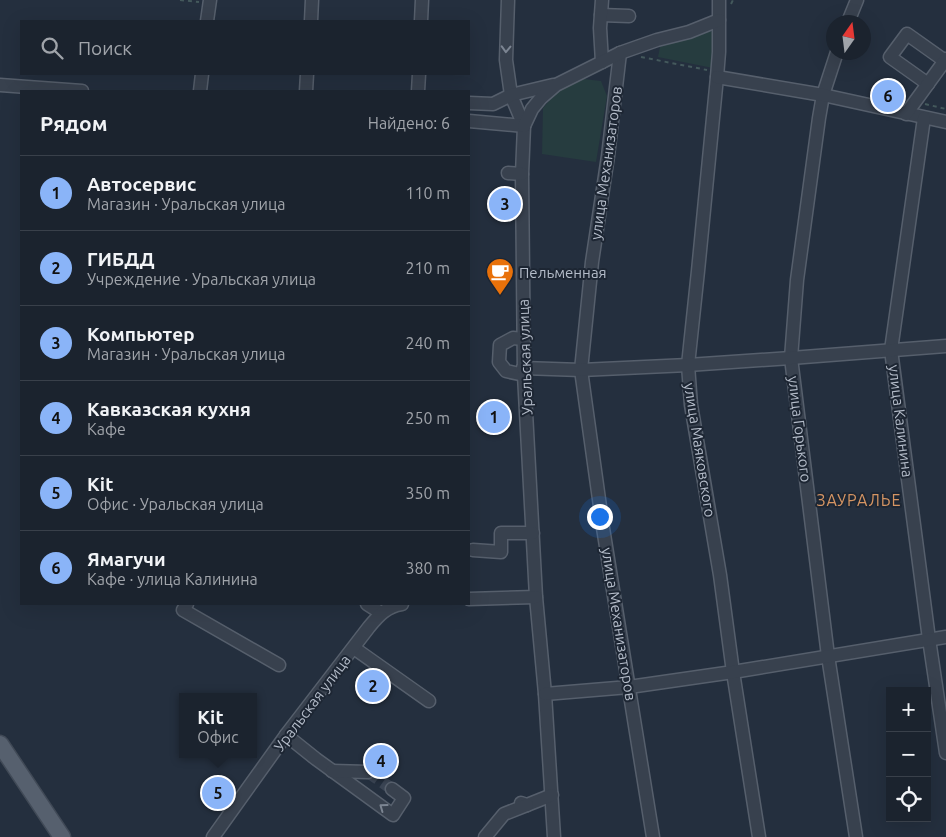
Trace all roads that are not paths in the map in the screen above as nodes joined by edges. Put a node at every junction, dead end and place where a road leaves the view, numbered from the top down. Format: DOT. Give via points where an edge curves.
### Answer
graph roads {
  1 [pos="312,0"];
  2 [pos="422,0"];
  3 [pos="508,0"];
  4 [pos="602,0"];
  5 [pos="718,0"];
  6 [pos="857,0"];
  7 [pos="209,2"];
  8 [pos="601,15"];
  9 [pos="851,15"];
  10 [pos="630,16"];
  11 [pos="207,20"];
  12 [pos="311,20"];
  13 [pos="421,20"];
  14 [pos="719,20"];
  15 [pos="620,54"];
  16 [pos="834,60"];
  17 [pos="945,60"];
  18 [pos="602,62"];
  19 [pos="717,74"];
  20 [pos="202,75"];
  21 [pos="307,75"];
  22 [pos="419,75"];
  23 [pos="928,84"];
  24 [pos="0,85"];
  25 [pos="556,85"];
  26 [pos="68,90"];
  27 [pos="200,90"];
  28 [pos="306,90"];
  29 [pos="418,90"];
  30 [pos="511,95"];
  31 [pos="823,95"];
  32 [pos="470,103"];
  33 [pos="906,114"];
  34 [pos="924,118"];
  35 [pos="470,121"];
  36 [pos="946,122"];
  37 [pos="524,126"];
  38 [pos="508,173"];
  39 [pos="522,174"];
  40 [pos="523,339"];
  41 [pos="946,346"];
  42 [pos="891,350"];
  43 [pos="791,358"];
  44 [pos="688,365"];
  45 [pos="581,370"];
  46 [pos="523,372"];
  47 [pos="533,532"];
  48 [pos="473,550"];
  49 [pos="536,597"];
  50 [pos="470,599"];
  51 [pos="186,605"];
  52 [pos="369,605"];
  53 [pos="396,605"];
  54 [pos="381,613"];
  55 [pos="946,637"];
  56 [pos="929,639"];
  57 [pos="354,648"];
  58 [pos="828,656"];
  59 [pos="279,665"];
  60 [pos="733,672"];
  61 [pos="628,687"];
  62 [pos="546,694"];
  63 [pos="429,701"];
  64 [pos="286,735"];
  65 [pos="0,744"];
  66 [pos="946,753"];
  67 [pos="332,771"];
  68 [pos="368,772"];
  69 [pos="392,789"];
  70 [pos="552,794"];
  71 [pos="62,837"];
  72 [pos="213,837"];
  73 [pos="485,837"];
  74 [pos="554,837"];
  75 [pos="653,837"];
  76 [pos="759,837"];
  77 [pos="856,837"];
  1 -- 12 [label="street"];
  2 -- 13 [label="street"];
  3 -- 30 [label="street, Уральская улица, one-way" via="506,60"];
  4 -- 8 [label="street"];
  5 -- 14 [label="street, улица Маяковского"];
  6 -- 9 [label="street"];
  7 -- 11 [label="street"];
  8 -- 10 [label="street"];
  8 -- 18 [label="street"];
  14 -- 15 [label="street"];
  14 -- 19 [label="street, улица Маяковского"];
  15 -- 18 [label="street"];
  15 -- 45 [label="street, улица Механизаторов"];
  16 -- 31 [label="street, улица Горького"];
  17 -- 23 [label="street"];
  17 -- 23 [label="street" via="907,34 890,57"];
  18 -- 25 [label="street"];
  19 -- 31 [label="street"];
  19 -- 44 [label="street, улица Маяковского"];
  20 -- 27 [label="street"];
  21 -- 28 [label="street"];
  22 -- 29 [label="street"];
  23 -- 33 [label="street"];
  24 -- 26 [label="street"];
  25 -- 30 [label="street"];
  25 -- 37 [label="street" via="532,109"];
  30 -- 32 [label="street" via="493,104"];
  30 -- 37 [label="street, Уральская улица"];
  31 -- 33 [label="street"];
  31 -- 43 [label="street, улица Горького" via="797,280"];
  33 -- 34 [label="street"];
  34 -- 36 [label="street"];
  34 -- 42 [label="street, улица Калинина"];
  35 -- 37 [label="street"];
  37 -- 39 [label="street, Уральская улица"];
  38 -- 39 [label="street"];
  39 -- 40 [label="street, Уральская улица"];
  40 -- 46 [label="street, Уральская улица"];
  40 -- 46 [label="street" via="513,338 500,345 499,362 506,371"];
  41 -- 42 [label="street"];
  42 -- 43 [label="street"];
  42 -- 56 [label="street, улица Калинина"];
  43 -- 44 [label="street"];
  43 -- 58 [label="street, улица Горького"];
  44 -- 45 [label="street"];
  44 -- 60 [label="street, улица Маяковского" via="691,405"];
  45 -- 46 [label="street"];
  45 -- 61 [label="street, улица Механизаторов"];
  46 -- 47 [label="street, Уральская улица"];
  47 -- 48 [label="street" via="501,533 501,552"];
  47 -- 49 [label="street, Уральская улица"];
  49 -- 50 [label="street"];
  49 -- 62 [label="street, Уральская улица"];
  51 -- 59 [label="street" via="183,610"];
  52 -- 54 [label="street"];
  53 -- 54 [label="street, Уральская улица"];
  54 -- 57 [label="street, Уральская улица"];
  55 -- 56 [label="street"];
  56 -- 58 [label="street"];
  56 -- 66 [label="street, улица Калинина"];
  57 -- 63 [label="street"];
  57 -- 64 [label="street, Уральская улица"];
  58 -- 60 [label="street"];
  58 -- 77 [label="street, улица Горького"];
  60 -- 61 [label="street"];
  60 -- 76 [label="street, улица Маяковского"];
  61 -- 62 [label="street"];
  61 -- 75 [label="street, улица Механизаторов"];
  62 -- 70 [label="street, Уральская улица"];
  64 -- 67 [label="street"];
  64 -- 72 [label="street, Уральская улица"];
  65 -- 71 [label="main road"];
  67 -- 68 [label="street"];
  69 -- 67 [label="street, one-way" via="404,798 393,815"];
  70 -- 73 [label="street" via="522,803 504,814"];
  70 -- 74 [label="street, Уральская улица"];
}
